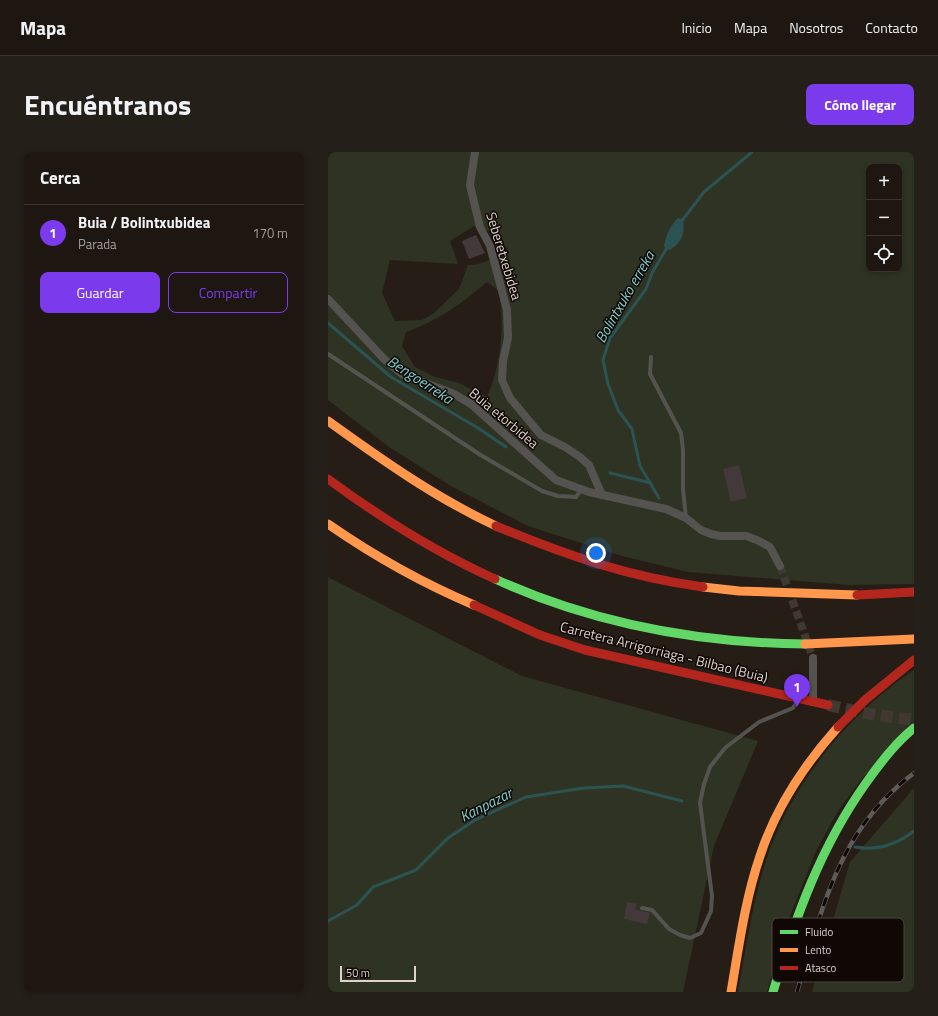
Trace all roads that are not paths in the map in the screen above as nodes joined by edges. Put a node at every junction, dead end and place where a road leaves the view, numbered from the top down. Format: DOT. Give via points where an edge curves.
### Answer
graph roads {
  1 [pos="475,152"];
  2 [pos="328,300"];
  3 [pos="328,354"];
  4 [pos="651,357"];
  5 [pos="328,421"];
  6 [pos="328,478"];
  7 [pos="581,490"];
  8 [pos="602,494"];
  9 [pos="686,518"];
  10 [pos="328,524"];
  11 [pos="780,566"];
  12 [pos="914,592"];
  13 [pos="914,639"];
  14 [pos="813,658"];
  15 [pos="914,660"];
  16 [pos="798,698"];
  17 [pos="813,702"];
  18 [pos="828,706"];
  19 [pos="914,728"];
  20 [pos="642,908"];
  21 [pos="797,918"];
  22 [pos="776,982"];
  23 [pos="731,992"];
  24 [pos="773,992"];
  1 -- 8 [label="street, Seberetxebidea" via="470,186 480,228 490,246 507,310 508,338 502,380 510,398 542,435 564,446 589,465"];
  2 -- 7 [label="street, Buia etorbidea" via="385,360 402,374 454,394 472,404 556,480"];
  3 -- 7 [label="lane" via="479,454 542,491 558,496 576,497"];
  4 -- 9 [label="lane" via="650,374 681,433 682,489"];
  5 -- 12 [label="main road" via="398,472 457,508 539,546 602,567 663,582 738,592 833,596"];
  6 -- 13 [label="main road" via="366,508 404,532 482,574 538,596 616,621 678,634 777,644 840,644"];
  7 -- 8 [label="street, Buia etorbidea"];
  8 -- 9 [label="street, Buia etorbidea" via="666,509"];
  9 -- 11 [label="street, Buia etorbidea" via="701,530 712,534 746,536 757,540 770,547"];
  10 -- 16 [label="main road, Carretera Arrigorriaga - Bilbao (Buia)" via="365,550 439,590 540,635 592,652"];
  14 -- 17 [label="street"];
  15 -- 23 [label="main road" via="860,703 832,732 803,769 780,810 761,854 751,887"];
  16 -- 17 [label="main road, Carretera Arrigorriaga - Bilbao (Buia)"];
  16 -- 20 [label="lane" via="793,708 759,722 731,744 710,767 700,803 712,896 711,911 701,933 690,938 680,935 669,929 652,910"];
  17 -- 18 [label="main road, Carretera Arrigorriaga - Bilbao (Buia)"];
  19 -- 21 [label="main road" via="886,756 836,827"];
  22 -- 24 [label="main road"];
}
